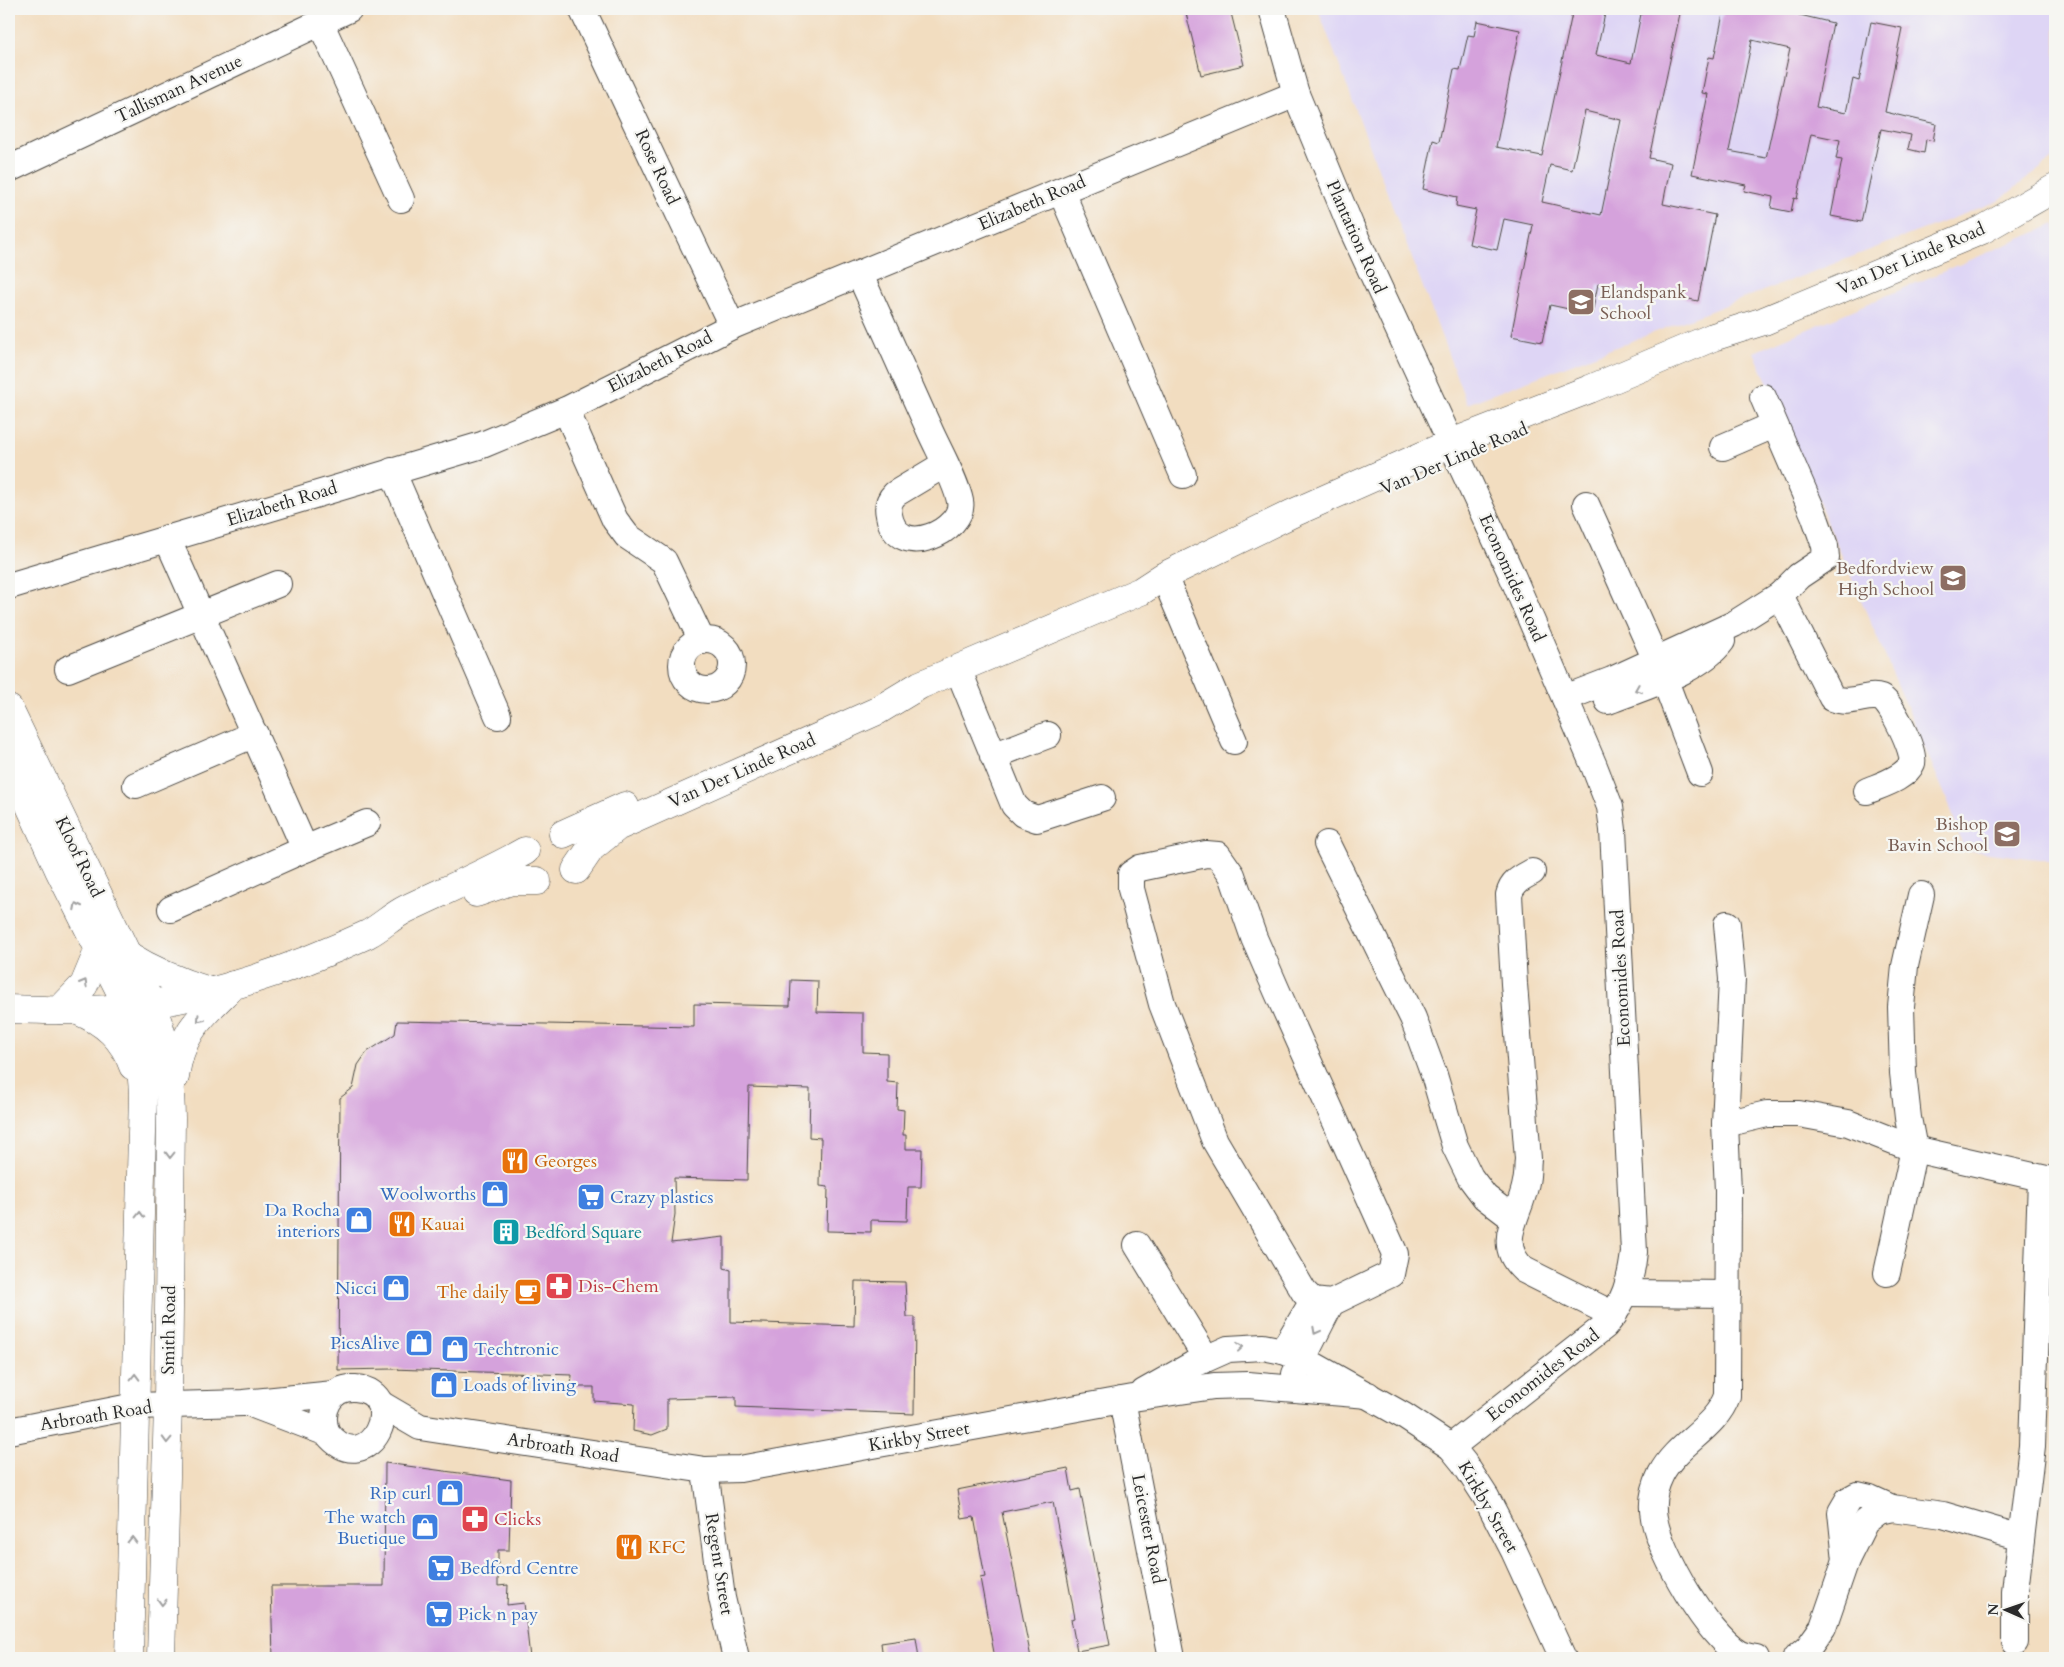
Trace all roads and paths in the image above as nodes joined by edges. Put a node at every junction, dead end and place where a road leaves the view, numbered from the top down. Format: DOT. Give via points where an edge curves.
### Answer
graph roads {
  1 [pos="349,9"];
  2 [pos="582,9"];
  3 [pos="1272,9"];
  4 [pos="320,22"];
  5 [pos="1296,94"];
  6 [pos="9,168"];
  7 [pos="2055,188"];
  8 [pos="1061,191"];
  9 [pos="401,199"];
  10 [pos="2055,202"];
  11 [pos="1982,230"];
  12 [pos="860,275"];
  13 [pos="732,326"];
  14 [pos="1763,397"];
  15 [pos="566,410"];
  16 [pos="1774,425"];
  17 [pos="1723,447"];
  18 [pos="1454,450"];
  19 [pos="945,464"];
  20 [pos="392,471"];
  21 [pos="1183,475"];
  22 [pos="1586,504"];
  23 [pos="167,538"];
  24 [pos="1166,580"];
  25 [pos="278,584"];
  26 [pos="9,586"];
  27 [pos="1780,595"];
  28 [pos="202,615"];
  29 [pos="702,641"];
  30 [pos="68,669"];
  31 [pos="958,669"];
  32 [pos="1660,669"];
  33 [pos="920,685"];
  34 [pos="1568,707"];
  35 [pos="9,709"];
  36 [pos="498,716"];
  37 [pos="255,734"];
  38 [pos="1048,735"];
  39 [pos="1234,741"];
  40 [pos="993,756"];
  41 [pos="1700,772"];
  42 [pos="18,774"];
  43 [pos="136,784"];
  44 [pos="1867,791"];
  45 [pos="1102,798"];
  46 [pos="368,823"];
  47 [pos="563,834"];
  48 [pos="1327,844"];
  49 [pos="305,849"];
  50 [pos="525,851"];
  51 [pos="576,870"];
  52 [pos="1532,872"];
  53 [pos="537,882"];
  54 [pos="1921,895"];
  55 [pos="171,909"];
  56 [pos="1727,924"];
  57 [pos="370,932"];
  58 [pos="112,951"];
  59 [pos="223,988"];
  60 [pos="139,1006"];
  61 [pos="9,1008"];
  62 [pos="69,1010"];
  63 [pos="143,1093"];
  64 [pos="171,1118"];
  65 [pos="1725,1124"];
  66 [pos="1914,1149"];
  67 [pos="2048,1180"];
  68 [pos="1514,1219"];
  69 [pos="1138,1245"];
  70 [pos="1887,1273"];
  71 [pos="1728,1294"];
  72 [pos="1322,1302"];
  73 [pos="1620,1304"];
  74 [pos="1292,1354"];
  75 [pos="1203,1360"];
  76 [pos="1214,1386"];
  77 [pos="1288,1389"];
  78 [pos="334,1394"];
  79 [pos="1368,1395"];
  80 [pos="1127,1399"];
  81 [pos="243,1403"];
  82 [pos="379,1403"];
  83 [pos="168,1405"];
  84 [pos="135,1406"];
  85 [pos="420,1427"];
  86 [pos="9,1431"];
  87 [pos="327,1433"];
  88 [pos="377,1436"];
  89 [pos="1451,1448"];
  90 [pos="705,1470"];
  91 [pos="2020,1538"];
  92 [pos="2015,1642"];
  93 [pos="129,1658"];
  94 [pos="161,1658"];
  95 [pos="736,1658"];
  96 [pos="1172,1658"];
  97 [pos="1563,1658"];
  98 [pos="1756,1658"];
  99 [pos="1796,1658"];
  1 -- 4 [label="street, Tallisman Avenue"];
  2 -- 13 [label="street, Rose Road"];
  3 -- 5 [label="street, Plantation Road"];
  4 -- 6 [label="street, Tallisman Avenue"];
  4 -- 9 [label="street"];
  5 -- 8 [label="street, Elizabeth Road"];
  5 -- 18 [label="street, Plantation Road" via="1351,227"];
  7 -- 11 [label="main road, Van Der Linde Road"];
  8 -- 12 [label="street, Elizabeth Road"];
  8 -- 21 [label="street"];
  10 -- 11 [label="main road"];
  11 -- 18 [label="main road, Van Der Linde Road" via="1764,321 1744,336 1701,356"];
  12 -- 13 [label="street, Elizabeth Road"];
  12 -- 19 [label="street"];
  13 -- 15 [label="street, Elizabeth Road"];
  14 -- 16 [label="street"];
  15 -- 20 [label="street, Elizabeth Road" via="482,444"];
  15 -- 29 [label="street" via="615,520 627,536 664,561"];
  16 -- 17 [label="street"];
  16 -- 27 [label="street" via="1826,546 1826,558 1799,576"];
  18 -- 24 [label="main road, Van Der Linde Road" via="1211,564"];
  18 -- 34 [label="street, Economides Road"];
  20 -- 23 [label="street, Elizabeth Road"];
  20 -- 36 [label="street"];
  22 -- 32 [label="street"];
  23 -- 26 [label="street, Elizabeth Road"];
  23 -- 28 [label="street"];
  24 -- 31 [label="main road, Van Der Linde Road"];
  24 -- 39 [label="street"];
  25 -- 28 [label="street"];
  27 -- 32 [label="street"];
  27 -- 44 [label="street" via="1832,698 1844,702 1876,697 1885,700 1905,736 1912,764 1894,780"];
  28 -- 30 [label="street"];
  28 -- 37 [label="street"];
  31 -- 33 [label="main road, Van Der Linde Road"];
  31 -- 40 [label="street"];
  32 -- 34 [label="street"];
  32 -- 41 [label="street"];
  33 -- 47 [label="main road, Van Der Linde Road" via="872,697"];
  33 -- 51 [label="main road, Van Der Linde Road" via="877,711 617,826 591,848"];
  34 -- 73 [label="street, Economides Road" via="1610,807 1614,830 1634,1252 1632,1274"];
  35 -- 42 [label="main road, Kloof Road"];
  37 -- 43 [label="street"];
  37 -- 49 [label="street"];
  38 -- 40 [label="street"];
  40 -- 45 [label="street" via="1014,805 1023,814 1037,819"];
  42 -- 58 [label="main road, Kloof Road"];
  46 -- 49 [label="street"];
  47 -- 50 [label="main road" via="555,831 540,834 533,838"];
  47 -- 51 [label="main road" via="575,845"];
  48 -- 68 [label="street" via="1413,1018 1455,1146 1470,1177 1485,1197"];
  49 -- 55 [label="street"];
  50 -- 53 [label="main road" via="526,868"];
  50 -- 57 [label="main road" via="488,872 405,910"];
  51 -- 53 [label="main road" via="562,883 547,885"];
  52 -- 68 [label="street" via="1511,887 1510,895 1528,1158 1526,1183"];
  53 -- 57 [label="main road" via="511,881 412,922"];
  54 -- 66 [label="street" via="1905,966 1901,1007 1903,1073"];
  56 -- 65 [label="street" via="1732,979"];
  57 -- 59 [label="main road" via="306,961"];
  58 -- 59 [label="main road" via="176,982"];
  58 -- 60 [label="main road, Kloof Road"];
  62 -- 58 [label="main road, one-way" via="84,985"];
  59 -- 60 [label="main road"];
  59 -- 64 [label="main road, one-way" via="182,1044"];
  60 -- 62 [label="main road"];
  60 -- 63 [label="main road, Smith Road"];
  60 -- 64 [label="main road, Smith Road" via="162,1029 170,1079"];
  61 -- 62 [label="main road"];
  62 -- 63 [label="main road" via="92,1016 114,1032 131,1061"];
  84 -- 63 [label="main road, Smith Road, one-way"];
  64 -- 83 [label="main road, Smith Road, one-way"];
  65 -- 66 [label="street" via="1768,1114 1800,1114 1848,1123"];
  65 -- 71 [label="street"];
  66 -- 67 [label="street"];
  66 -- 70 [label="street"];
  67 -- 91 [label="street" via="2032,1446"];
  68 -- 73 [label="street" via="1509,1250 1514,1261 1524,1270"];
  69 -- 75 [label="street"];
  71 -- 73 [label="street"];
  71 -- 98 [label="street" via="1724,1403 1710,1421 1674,1454 1656,1485 1652,1502 1659,1537 1708,1625 1739,1654"];
  72 -- 72 [label="street" via="1304,1292 1215,1141 1162,1004 1134,899 1131,874 1140,868 1206,854 1218,855 1232,875 1254,938 1395,1254 1391,1274"];
  72 -- 74 [label="street"];
  73 -- 89 [label="street, Economides Road" via="1594,1337"];
  75 -- 74 [label="street, Kirkby Street, one-way" via="1241,1347 1263,1346"];
  74 -- 77 [label="street"];
  74 -- 79 [label="street, Kirkby Street"];
  75 -- 76 [label="street"];
  75 -- 80 [label="street, Kirkby Street"];
  76 -- 77 [label="street, Kirkby Street"];
  76 -- 80 [label="street, Kirkby Street"];
  77 -- 79 [label="street, Kirkby Street"];
  78 -- 81 [label="street, Arbroath Road"];
  78 -- 82 [label="street" via="346,1388 356,1388 373,1396"];
  78 -- 87 [label="street" via="324,1408"];
  79 -- 89 [label="street, Kirkby Street"];
  80 -- 90 [label="street, Kirkby Street" via="740,1470"];
  80 -- 96 [label="street, Leicester Road"];
  81 -- 83 [label="street, Arbroath Road"];
  81 -- 87 [label="street, Arbroath Road"];
  82 -- 85 [label="street, Arbroath Road"];
  82 -- 88 [label="street" via="383,1420"];
  83 -- 84 [label="street, Arbroath Road"];
  83 -- 94 [label="main road, Smith Road, one-way"];
  84 -- 86 [label="street, Arbroath Road"];
  93 -- 84 [label="main road, Smith Road, one-way"];
  85 -- 88 [label="street, Arbroath Road"];
  85 -- 90 [label="street, Arbroath Road"];
  87 -- 88 [label="street" via="334,1441 352,1448 362,1446"];
  89 -- 97 [label="street, Kirkby Street" via="1486,1498 1538,1599"];
  90 -- 95 [label="street, Regent Street" via="722,1598"];
  91 -- 92 [label="street"];
  91 -- 99 [label="street" via="1943,1515 1892,1508 1879,1511 1866,1522 1846,1560 1823,1627"];
}
